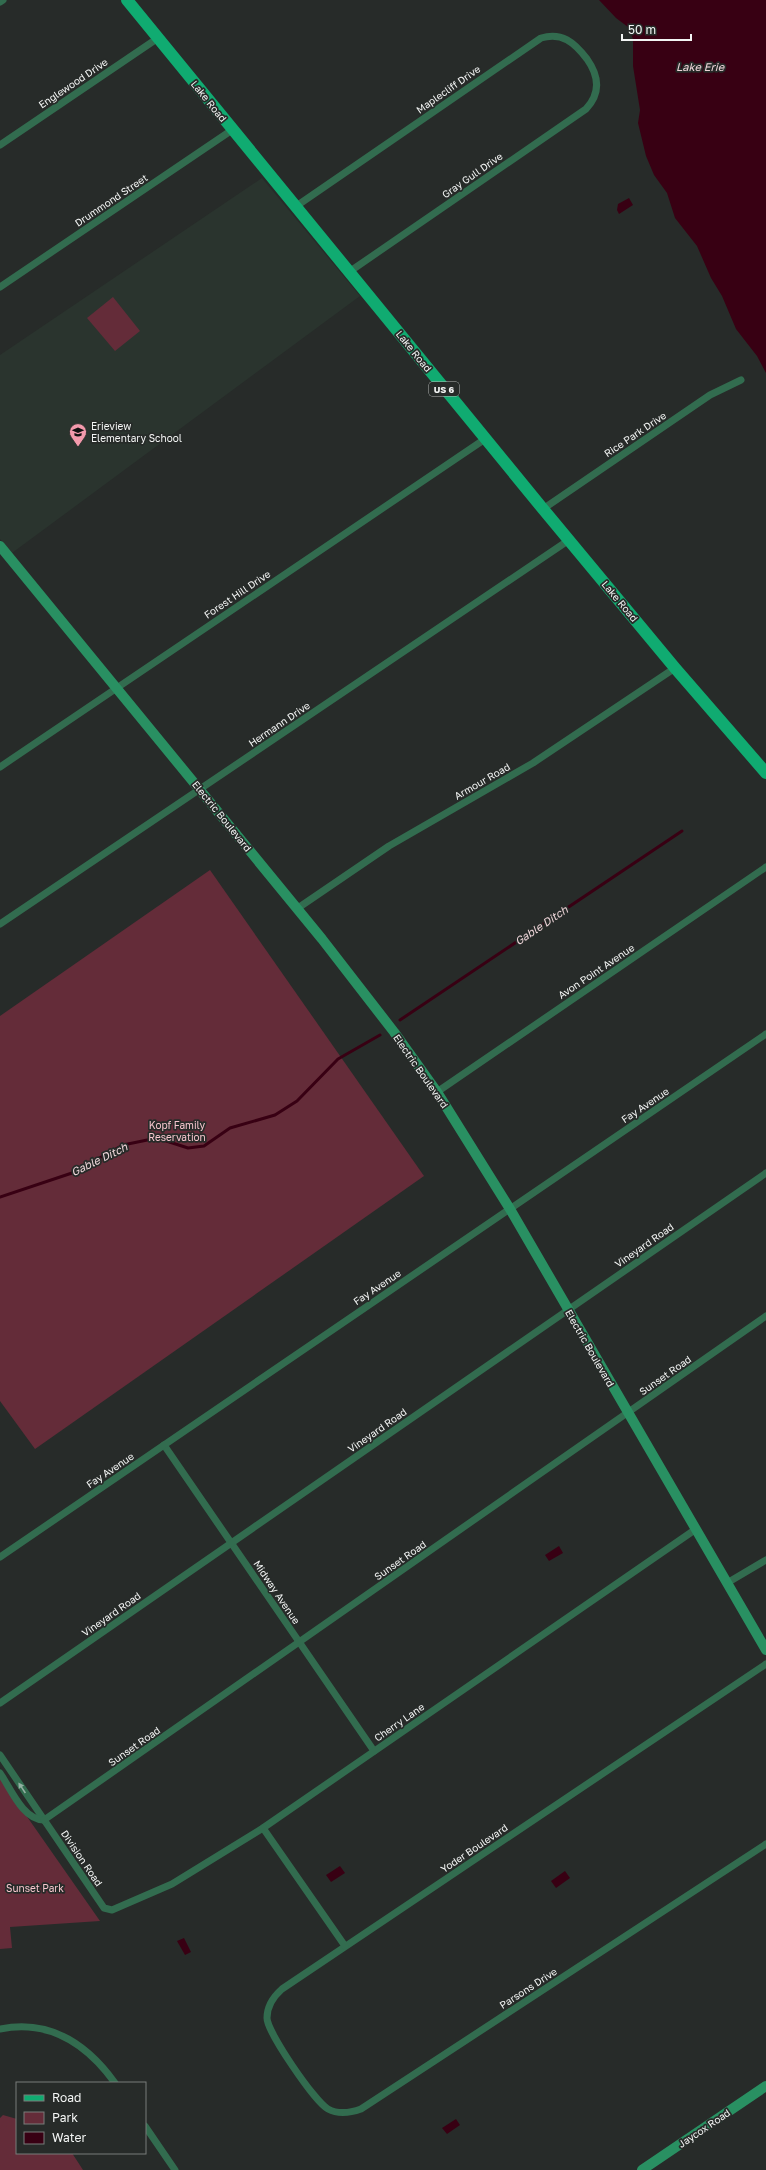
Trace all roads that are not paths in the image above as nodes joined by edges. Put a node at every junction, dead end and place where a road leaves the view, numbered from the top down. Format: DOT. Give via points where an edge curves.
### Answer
graph roads {
  1 [pos="3,0"];
  2 [pos="127,0"];
  3 [pos="0,2"];
  4 [pos="158,38"];
  5 [pos="597,88"];
  6 [pos="232,130"];
  7 [pos="0,145"];
  8 [pos="295,207"];
  9 [pos="349,272"];
  10 [pos="0,287"];
  11 [pos="741,380"];
  12 [pos="485,439"];
  13 [pos="543,509"];
  14 [pos="569,540"];
  15 [pos="0,546"];
  16 [pos="675,668"];
  17 [pos="117,688"];
  18 [pos="0,767"];
  19 [pos="766,773"];
  20 [pos="200,789"];
  21 [pos="766,867"];
  22 [pos="298,908"];
  23 [pos="0,924"];
  24 [pos="766,1034"];
  25 [pos="437,1092"];
  26 [pos="766,1173"];
  27 [pos="510,1209"];
  28 [pos="568,1310"];
  29 [pos="766,1316"];
  30 [pos="628,1413"];
  31 [pos="164,1444"];
  32 [pos="696,1529"];
  33 [pos="231,1543"];
  34 [pos="0,1557"];
  35 [pos="766,1560"];
  36 [pos="727,1583"];
  37 [pos="299,1643"];
  38 [pos="766,1650"];
  39 [pos="766,1664"];
  40 [pos="0,1703"];
  41 [pos="374,1751"];
  42 [pos="0,1755"];
  43 [pos="0,1773"];
  44 [pos="44,1820"];
  45 [pos="263,1828"];
  46 [pos="766,1844"];
  47 [pos="104,1908"];
  48 [pos="345,1946"];
  49 [pos="0,2029"];
  50 [pos="303,2080"];
  51 [pos="114,2082"];
  52 [pos="766,2086"];
  53 [pos="146,2127"];
  54 [pos="176,2170"];
  55 [pos="642,2170"];
  1 -- 3 [label="street"];
  2 -- 4 [label="main road, Lake Road / US 6"];
  4 -- 6 [label="main road, Lake Road / US 6"];
  4 -- 7 [label="street, Englewood Drive"];
  5 -- 8 [label="street, Maplecliff Drive" via="594,71 572,42 557,36 541,38"];
  5 -- 9 [label="street, Gray Gull Drive" via="586,109"];
  6 -- 8 [label="main road, Lake Road / US 6"];
  6 -- 10 [label="street, Drummond Street"];
  8 -- 9 [label="main road, Lake Road / US 6"];
  9 -- 12 [label="main road, Lake Road / US 6"];
  11 -- 13 [label="street, Rice Park Drive" via="710,395"];
  12 -- 13 [label="main road, Lake Road / US 6"];
  12 -- 17 [label="street, Forest Hill Drive"];
  13 -- 14 [label="main road, Lake Road / US 6"];
  14 -- 16 [label="main road, Lake Road / US 6"];
  14 -- 20 [label="street, Hermann Drive"];
  15 -- 17 [label="street, Electric Boulevard"];
  16 -- 19 [label="main road, Lake Road / US 6"];
  16 -- 22 [label="street, Armour Road" via="533,763 389,846"];
  17 -- 18 [label="street, Forest Hill Drive"];
  17 -- 20 [label="street, Electric Boulevard"];
  20 -- 22 [label="street, Electric Boulevard"];
  20 -- 23 [label="street, Hermann Drive"];
  21 -- 25 [label="street, Avon Point Avenue"];
  22 -- 25 [label="street, Electric Boulevard"];
  24 -- 27 [label="street, Fay Avenue"];
  25 -- 27 [label="street, Electric Boulevard"];
  26 -- 28 [label="street, Vineyard Road"];
  27 -- 28 [label="street, Electric Boulevard"];
  27 -- 31 [label="street, Fay Avenue"];
  28 -- 30 [label="street, Electric Boulevard"];
  28 -- 33 [label="street, Vineyard Road"];
  29 -- 30 [label="street, Sunset Road"];
  30 -- 32 [label="street, Electric Boulevard"];
  30 -- 37 [label="street, Sunset Road"];
  31 -- 33 [label="street, Midway Avenue"];
  31 -- 34 [label="street, Fay Avenue"];
  32 -- 36 [label="street, Electric Boulevard"];
  32 -- 41 [label="street, Cherry Lane"];
  33 -- 37 [label="street, Midway Avenue"];
  33 -- 40 [label="street, Vineyard Road"];
  35 -- 36 [label="street"];
  36 -- 38 [label="street, Electric Boulevard"];
  37 -- 41 [label="street, Midway Avenue"];
  37 -- 44 [label="street, Sunset Road"];
  39 -- 48 [label="street, Yoder Boulevard"];
  41 -- 45 [label="street, Cherry Lane"];
  44 -- 42 [label="street, Division Road, one-way"];
  43 -- 44 [label="street" via="27,1813 36,1820"];
  44 -- 47 [label="street, Division Road"];
  45 -- 47 [label="street, Cherry Lane" via="172,1884 112,1910"];
  45 -- 48 [label="street"];
  46 -- 50 [label="street, Parsons Drive" via="361,2109 344,2113 327,2109 316,2099"];
  48 -- 50 [label="street, Yoder Boulevard" via="282,1989 275,1995 267,2010 271,2033"];
  49 -- 51 [label="street" via="31,2027 66,2037 96,2058"];
  52 -- 55 [label="street, Jaycox Road"];
  53 -- 54 [label="street"];
}
